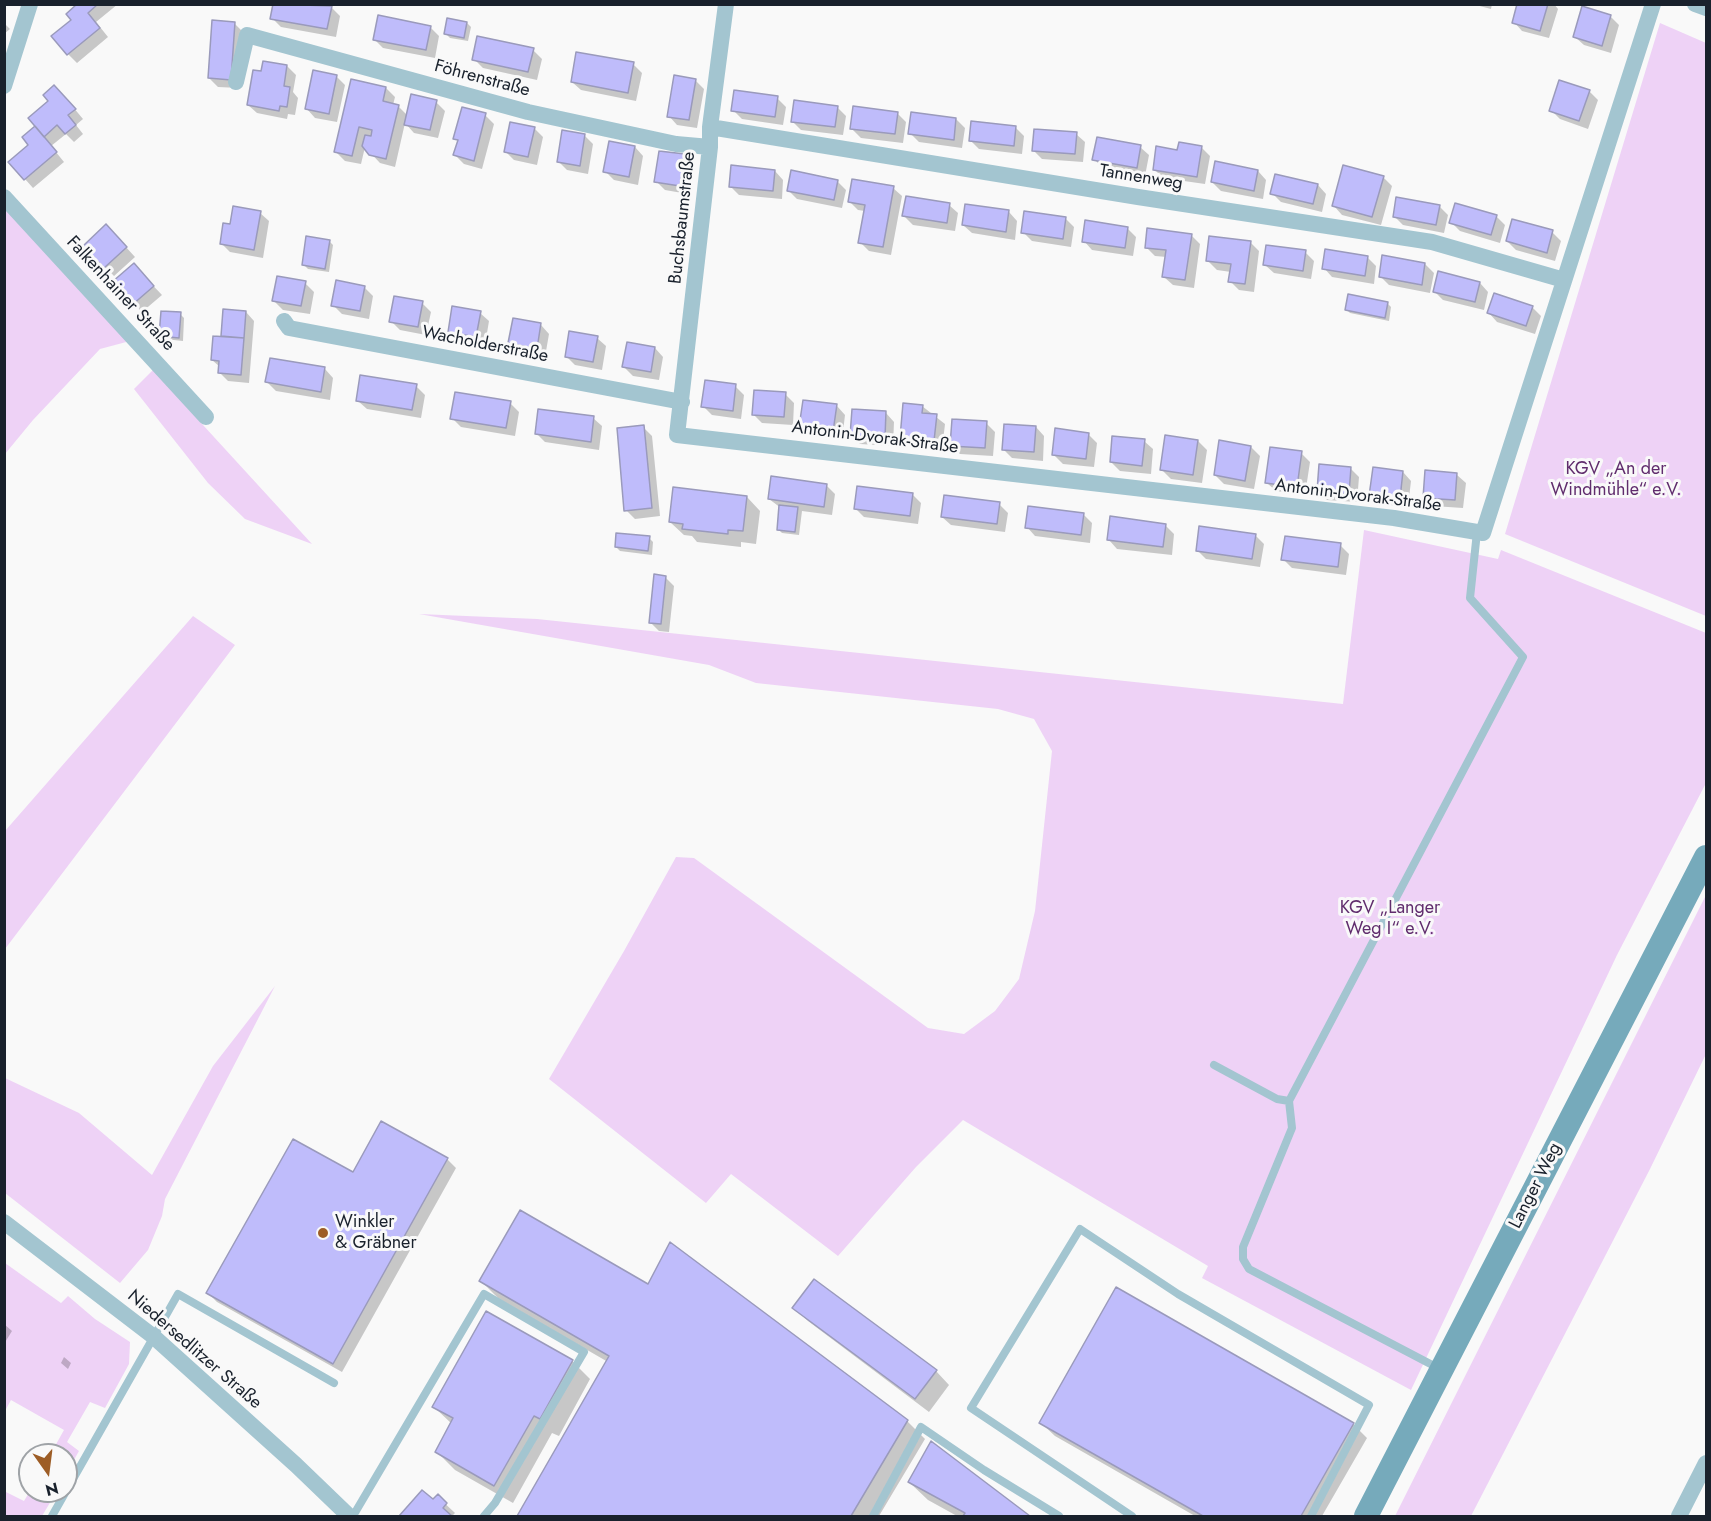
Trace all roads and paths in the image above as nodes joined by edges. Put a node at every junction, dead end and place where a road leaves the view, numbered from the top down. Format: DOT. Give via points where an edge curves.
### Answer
graph roads {
  1 [pos="30,4"];
  2 [pos="726,4"];
  3 [pos="1653,4"];
  4 [pos="1695,4"];
  5 [pos="1707,8"];
  6 [pos="236,82"];
  7 [pos="4,86"];
  8 [pos="710,127"];
  9 [pos="710,147"];
  10 [pos="4,198"];
  11 [pos="1564,280"];
  12 [pos="284,321"];
  13 [pos="682,402"];
  14 [pos="206,417"];
  15 [pos="677,435"];
  16 [pos="1478,532"];
  17 [pos="1707,856"];
  18 [pos="1214,1065"];
  19 [pos="1289,1101"];
  20 [pos="4,1222"];
  21 [pos="154,1337"];
  22 [pos="1442,1370"];
  23 [pos="334,1383"];
  24 [pos="1707,1463"];
  25 [pos="52,1516"];
  26 [pos="351,1516"];
  27 [pos="484,1516"];
  28 [pos="873,1516"];
  29 [pos="1059,1516"];
  30 [pos="1132,1516"];
  31 [pos="1311,1516"];
  32 [pos="1366,1516"];
  33 [pos="1679,1516"];
  1 -- 7 [label="street"];
  2 -- 8 [label="street, Buchsbaumstraße"];
  3 -- 11 [label="street"];
  4 -- 5 [label="street"];
  6 -- 9 [label="street, Föhrenstraße" via="247,35 528,112 676,144"];
  8 -- 9 [label="street, Buchsbaumstraße"];
  8 -- 11 [label="street, Tannenweg" via="1432,242"];
  9 -- 13 [label="street, Buchsbaumstraße"];
  10 -- 14 [label="street, Falkenhainer Straße"];
  11 -- 16 [label="street" via="1483,533"];
  12 -- 13 [label="street, Wacholderstraße" via="289,328"];
  13 -- 15 [label="street, Buchsbaumstraße"];
  15 -- 16 [label="street, Antonin-Dvorak-Straße" via="1371,516"];
  16 -- 19 [label="lane" via="1470,598 1523,657"];
  17 -- 22 [label="main road, Langer Weg"];
  18 -- 19 [label="lane" via="1277,1099"];
  19 -- 22 [label="lane" via="1292,1128 1243,1247 1243,1259 1249,1269"];
  20 -- 21 [label="street, Niedersedlitzer Straße"];
  21 -- 23 [label="lane" via="178,1294"];
  21 -- 25 [label="lane"];
  21 -- 26 [label="street, Niedersedlitzer Straße"];
  22 -- 32 [label="main road, Langer Weg"];
  24 -- 33 [label="street"];
  26 -- 27 [label="lane" via="484,1294 584,1352"];
  28 -- 29 [label="lane" via="921,1427"];
  30 -- 31 [label="lane" via="970,1408 1080,1229 1178,1294 1369,1405"];
}
